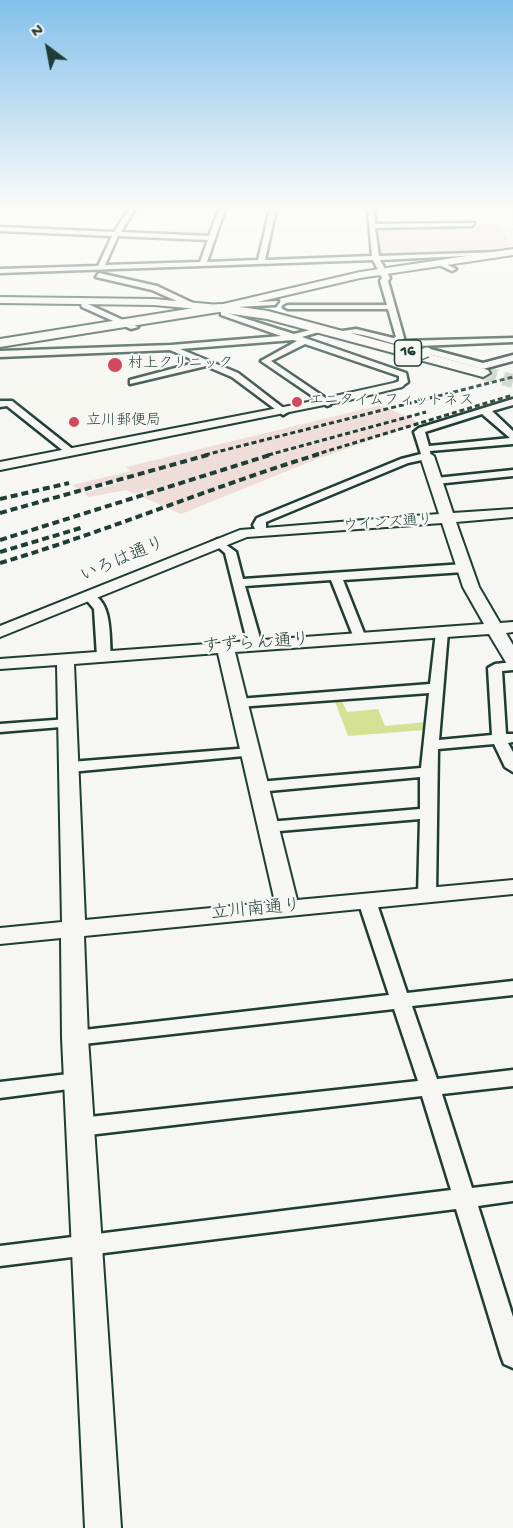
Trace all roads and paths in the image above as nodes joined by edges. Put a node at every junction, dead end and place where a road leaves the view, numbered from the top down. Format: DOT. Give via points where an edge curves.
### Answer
graph roads {
  1 [pos="123,280"];
  2 [pos="359,280"];
  3 [pos="365,280"];
  4 [pos="384,280"];
  5 [pos="0,300"];
  6 [pos="83,301"];
  7 [pos="193,305"];
  8 [pos="270,307"];
  9 [pos="288,307"];
  10 [pos="392,307"];
  11 [pos="222,310"];
  12 [pos="130,325"];
  13 [pos="319,328"];
  14 [pos="333,333"];
  15 [pos="294,337"];
  16 [pos="513,340"];
  17 [pos="304,341"];
  18 [pos="394,341"];
  19 [pos="0,343"];
  20 [pos="411,344"];
  21 [pos="171,347"];
  22 [pos="0,349"];
  23 [pos="428,352"];
  24 [pos="0,354"];
  25 [pos="513,358"];
  26 [pos="206,363"];
  27 [pos="483,373"];
  28 [pos="401,380"];
  29 [pos="133,382"];
  30 [pos="513,402"];
  31 [pos="327,403"];
  32 [pos="0,404"];
  33 [pos="482,411"];
  34 [pos="283,412"];
  35 [pos="513,436"];
  36 [pos="513,441"];
  37 [pos="70,451"];
  38 [pos="426,452"];
  39 [pos="0,466"];
  40 [pos="513,472"];
  41 [pos="436,481"];
  42 [pos="513,513"];
  43 [pos="448,520"];
  44 [pos="262,531"];
  45 [pos="218,542"];
  46 [pos="464,568"];
  47 [pos="336,577"];
  48 [pos="238,583"];
  49 [pos="90,597"];
  50 [pos="513,627"];
  51 [pos="493,628"];
  52 [pos="0,632"];
  53 [pos="442,632"];
  54 [pos="360,638"];
  55 [pos="255,645"];
  56 [pos="225,647"];
  57 [pos="104,656"];
  58 [pos="65,659"];
  59 [pos="513,660"];
  60 [pos="0,664"];
  61 [pos="513,666"];
  62 [pos="437,687"];
  63 [pos="238,703"];
  64 [pos="68,723"];
  65 [pos="0,728"];
  66 [pos="506,739"];
  67 [pos="430,745"];
  68 [pos="250,752"];
  69 [pos="513,766"];
  70 [pos="70,767"];
  71 [pos="428,772"];
  72 [pos="258,787"];
  73 [pos="427,813"];
  74 [pos="268,827"];
  75 [pos="513,887"];
  76 [pos="427,896"];
  77 [pos="367,901"];
  78 [pos="288,909"];
  79 [pos="74,929"];
  80 [pos="0,936"];
  81 [pos="513,988"];
  82 [pos="401,1000"];
  83 [pos="75,1038"];
  84 [pos="513,1078"];
  85 [pos="77,1081"];
  86 [pos="430,1088"];
  87 [pos="0,1090"];
  88 [pos="80,1127"];
  89 [pos="513,1192"];
  90 [pos="462,1198"];
  91 [pos="87,1245"];
  92 [pos="0,1256"];
  93 [pos="513,1356"];
  94 [pos="103,1528"];
  1 -- 7 [label="street"];
  2 -- 11 [label="street"];
  3 -- 8 [label="street"];
  4 -- 10 [label="street"];
  5 -- 6 [label="street"];
  6 -- 7 [label="street"];
  6 -- 12 [label="street"];
  7 -- 11 [label="street"];
  8 -- 11 [label="street"];
  8 -- 11 [label="main road, 16"];
  8 -- 13 [label="main road, 16"];
  9 -- 10 [label="street"];
  10 -- 18 [label="street" via="400,338"];
  11 -- 12 [label="main road, 16"];
  11 -- 15 [label="street"];
  12 -- 19 [label="main road, 16"];
  12 -- 22 [label="main road, 16"];
  13 -- 14 [label="main road, 16"];
  13 -- 15 [label="street"];
  14 -- 18 [label="street" via="356,331"];
  14 -- 27 [label="main road, 16"];
  15 -- 17 [label="street"];
  15 -- 21 [label="street"];
  16 -- 20 [label="street"];
  17 -- 28 [label="street"];
  17 -- 31 [label="street" via="265,361"];
  18 -- 20 [label="street"];
  20 -- 23 [label="street"];
  21 -- 24 [label="street"];
  21 -- 26 [label="street"];
  23 -- 25 [label="street" via="483,366"];
  23 -- 28 [label="street, bridge" via="404,362"];
  26 -- 29 [label="street"];
  26 -- 34 [label="street" via="244,381"];
  28 -- 31 [label="street"];
  30 -- 33 [label="street"];
  31 -- 34 [label="street"];
  32 -- 37 [label="street" via="9,403"];
  33 -- 35 [label="street"];
  33 -- 38 [label="street" via="419,432"];
  34 -- 37 [label="street"];
  36 -- 38 [label="street"];
  37 -- 39 [label="street"];
  38 -- 41 [label="street"];
  38 -- 44 [label="street" via="261,520"];
  40 -- 41 [label="street"];
  41 -- 43 [label="street"];
  42 -- 43 [label="street, ウインズ通り"];
  43 -- 44 [label="street, ウインズ通り"];
  43 -- 46 [label="street"];
  44 -- 45 [label="street, いろは通り"];
  45 -- 48 [label="street" via="230,552"];
  45 -- 49 [label="street, いろは通り"];
  46 -- 47 [label="street"];
  46 -- 51 [label="street"];
  47 -- 48 [label="street"];
  47 -- 54 [label="street"];
  48 -- 55 [label="street"];
  49 -- 52 [label="street, いろは通り"];
  49 -- 57 [label="street" via="100,609"];
  50 -- 51 [label="street, すずらん通り"];
  51 -- 53 [label="street, すずらん通り"];
  51 -- 59 [label="street"];
  53 -- 54 [label="street, すずらん通り"];
  53 -- 62 [label="street"];
  54 -- 55 [label="street, すずらん通り"];
  55 -- 56 [label="street, すずらん通り"];
  56 -- 57 [label="street, すずらん通り"];
  56 -- 63 [label="street"];
  57 -- 58 [label="street, すずらん通り"];
  58 -- 60 [label="street, すずらん通り"];
  58 -- 64 [label="street"];
  61 -- 66 [label="street" via="495,668"];
  62 -- 63 [label="street"];
  62 -- 67 [label="street"];
  63 -- 68 [label="street"];
  64 -- 65 [label="street"];
  64 -- 70 [label="street"];
  66 -- 67 [label="street"];
  66 -- 69 [label="street"];
  67 -- 71 [label="street"];
  68 -- 70 [label="street"];
  68 -- 72 [label="street"];
  70 -- 79 [label="street"];
  71 -- 72 [label="street"];
  71 -- 73 [label="street"];
  72 -- 74 [label="street"];
  73 -- 74 [label="street"];
  73 -- 76 [label="street"];
  74 -- 78 [label="street"];
  75 -- 76 [label="street, 立川南通り"];
  76 -- 77 [label="street, 立川南通り"];
  77 -- 78 [label="street, 立川南通り"];
  77 -- 82 [label="street"];
  78 -- 79 [label="street, 立川南通り"];
  79 -- 80 [label="street, 立川南通り"];
  79 -- 83 [label="street"];
  81 -- 82 [label="street"];
  82 -- 83 [label="street"];
  82 -- 86 [label="street"];
  83 -- 85 [label="street"];
  84 -- 86 [label="street"];
  85 -- 87 [label="street"];
  85 -- 88 [label="street"];
  86 -- 88 [label="street"];
  86 -- 90 [label="street"];
  88 -- 91 [label="street"];
  89 -- 90 [label="street"];
  90 -- 91 [label="street"];
  90 -- 93 [label="street"];
  91 -- 92 [label="street"];
  91 -- 94 [label="street"];
}
